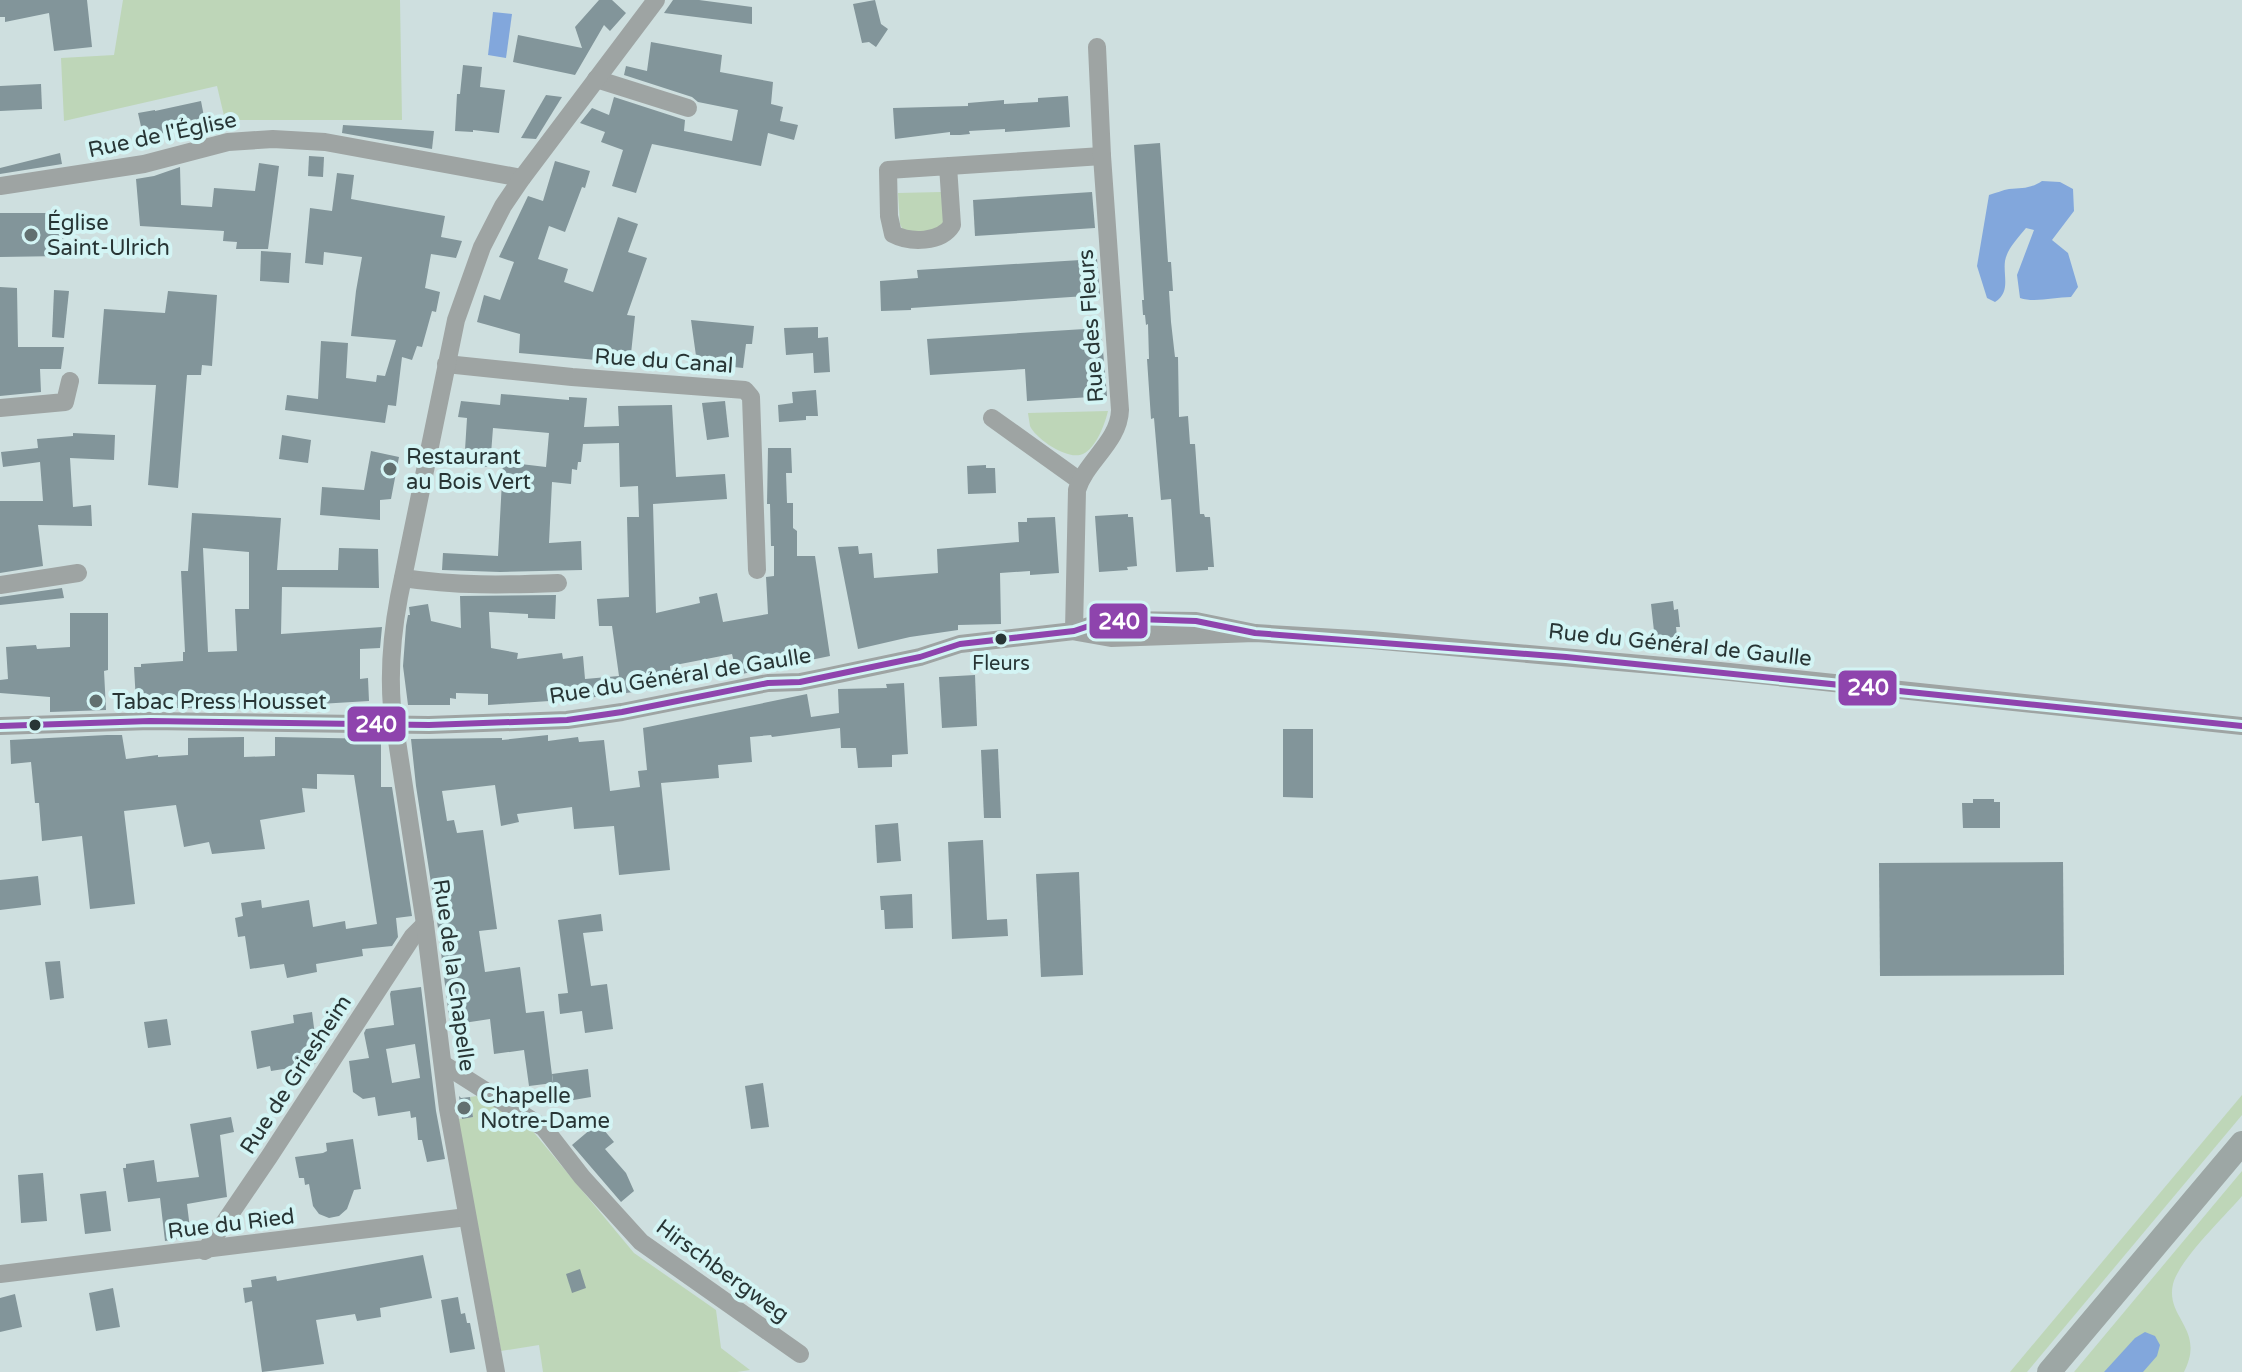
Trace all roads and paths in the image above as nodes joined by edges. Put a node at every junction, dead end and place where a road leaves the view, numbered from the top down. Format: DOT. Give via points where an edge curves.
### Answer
graph roads {
  1 [pos="656,0"];
  2 [pos="1097,47"];
  3 [pos="596,79"];
  4 [pos="688,108"];
  5 [pos="1102,156"];
  6 [pos="948,166"];
  7 [pos="522,178"];
  8 [pos="0,186"];
  9 [pos="446,364"];
  10 [pos="70,381"];
  11 [pos="0,408"];
  12 [pos="992,418"];
  13 [pos="1080,481"];
  14 [pos="757,570"];
  15 [pos="78,573"];
  16 [pos="403,578"];
  17 [pos="558,583"];
  18 [pos="0,585"];
  19 [pos="1074,631"];
  20 [pos="395,725"];
  21 [pos="0,726"];
  22 [pos="2242,726"];
  23 [pos="425,924"];
  24 [pos="443,1064"];
  25 [pos="2242,1143"];
  26 [pos="467,1217"];
  27 [pos="205,1251"];
  28 [pos="0,1274"];
  29 [pos="800,1354"];
  30 [pos="496,1372"];
  31 [pos="2049,1372"];
  1 -- 3 [label="street"];
  2 -- 5 [label="street, Rue des Fleurs"];
  3 -- 4 [label="street"];
  3 -- 7 [label="street"];
  5 -- 6 [label="street"];
  5 -- 13 [label="street, Rue des Fleurs" via="1120,417"];
  6 -- 6 [label="street" via="949,231 909,240 893,234 888,170"];
  7 -- 8 [label="street, Rue de l'Église" via="325,142 273,139 228,142 144,164"];
  7 -- 9 [label="street" via="482,247"];
  9 -- 14 [label="street, Rue du Canal" via="745,390 751,397"];
  9 -- 16 [label="street"];
  10 -- 11 [label="street" via="65,402"];
  12 -- 13 [label="street"];
  13 -- 19 [label="street, Rue des Fleurs"];
  15 -- 18 [label="street"];
  16 -- 17 [label="street" via="487,586"];
  16 -- 20 [label="street" via="391,664"];
  19 -- 20 [label="street, Rue du Général de Gaulle" via="960,644 800,682 768,683 598,716"];
  19 -- 22 [label="street, Rue du Général de Gaulle" via="1111,638 1255,633 1581,658"];
  20 -- 21 [label="street, Rue du Général de Gaulle" via="175,721"];
  20 -- 23 [label="street, Rue de la Chapelle"];
  23 -- 24 [label="street, Rue de la Chapelle"];
  23 -- 27 [label="street, Rue de Griesheim"];
  24 -- 26 [label="street, Rue de la Chapelle"];
  24 -- 29 [label="street, Hirschbergweg" via="544,1128 641,1242"];
  25 -- 31 [label="main road"];
  26 -- 27 [label="street, Rue du Ried"];
  26 -- 30 [label="street, Rue de la Chapelle"];
  27 -- 28 [label="street, Rue du Ried"];
}
